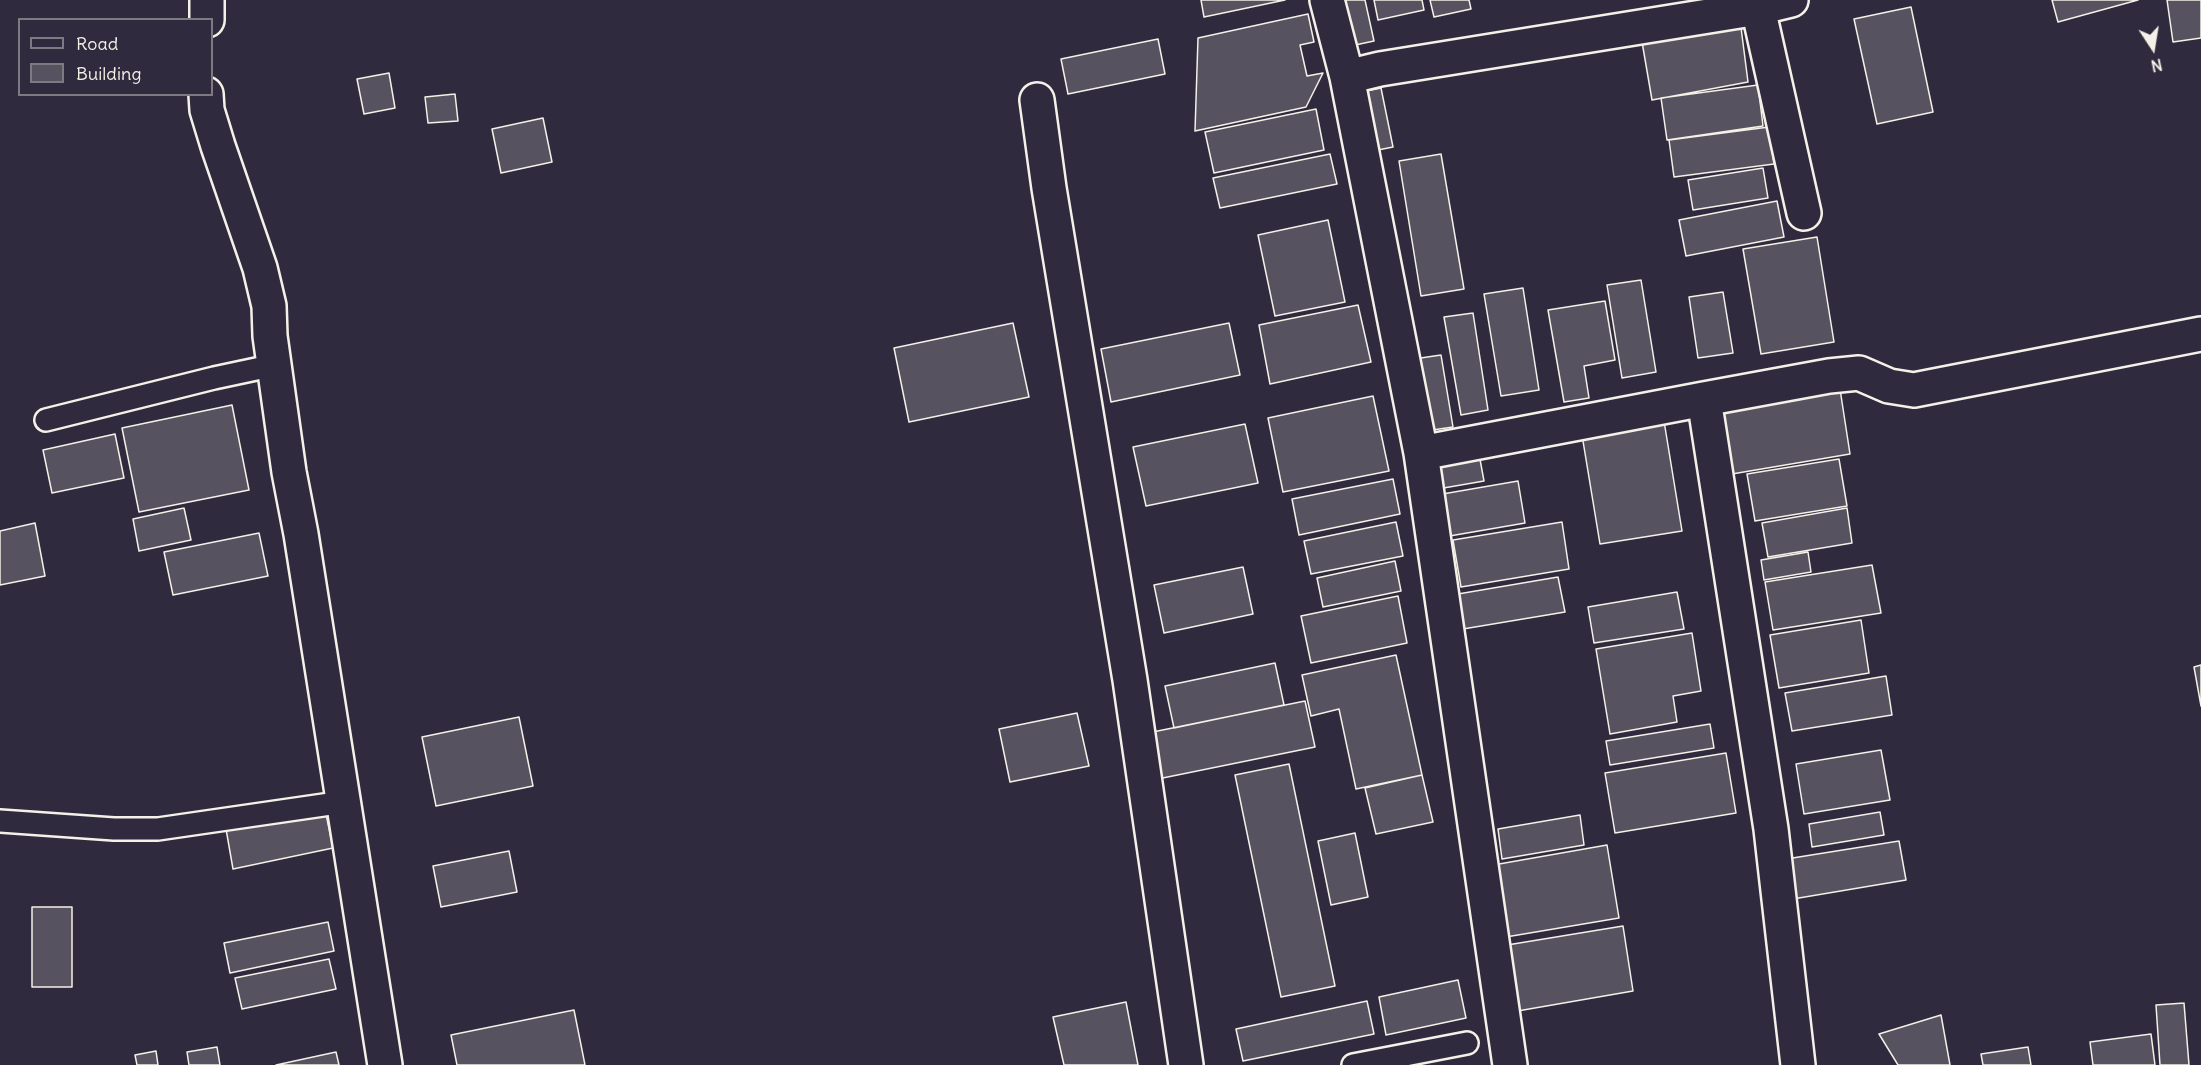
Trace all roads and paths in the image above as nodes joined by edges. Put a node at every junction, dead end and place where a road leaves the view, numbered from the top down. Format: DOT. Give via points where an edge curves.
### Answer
graph roads {
  1 [pos="207,0"];
  2 [pos="1327,0"];
  3 [pos="1791,0"];
  4 [pos="1758,8"];
  5 [pos="207,18"];
  6 [pos="1347,77"];
  7 [pos="206,96"];
  8 [pos="1037,100"];
  9 [pos="1804,213"];
  10 [pos="2201,334"];
  11 [pos="275,365"];
  12 [pos="1704,399"];
  13 [pos="46,420"];
  14 [pos="1422,453"];
  15 [pos="344,802"];
  16 [pos="0,821"];
  17 [pos="1467,1043"];
  18 [pos="385,1065"];
  19 [pos="1186,1065"];
  20 [pos="1353,1065"];
  21 [pos="1510,1065"];
  22 [pos="1798,1065"];
  1 -- 5 [label="street"];
  2 -- 6 [label="street"];
  3 -- 4 [label="street"];
  4 -- 6 [label="street"];
  4 -- 9 [label="street"];
  6 -- 14 [label="street"];
  7 -- 11 [label="street" via="218,146 260,268"];
  8 -- 19 [label="street" via="1048,188 1130,680"];
  10 -- 12 [label="street" via="1914,390 1889,386 1859,373"];
  11 -- 13 [label="lane"];
  11 -- 15 [label="street"];
  12 -- 14 [label="street"];
  12 -- 22 [label="street" via="1771,830"];
  14 -- 21 [label="street"];
  15 -- 16 [label="lane" via="158,829"];
  15 -- 18 [label="street"];
  17 -- 20 [label="lane"];
}
